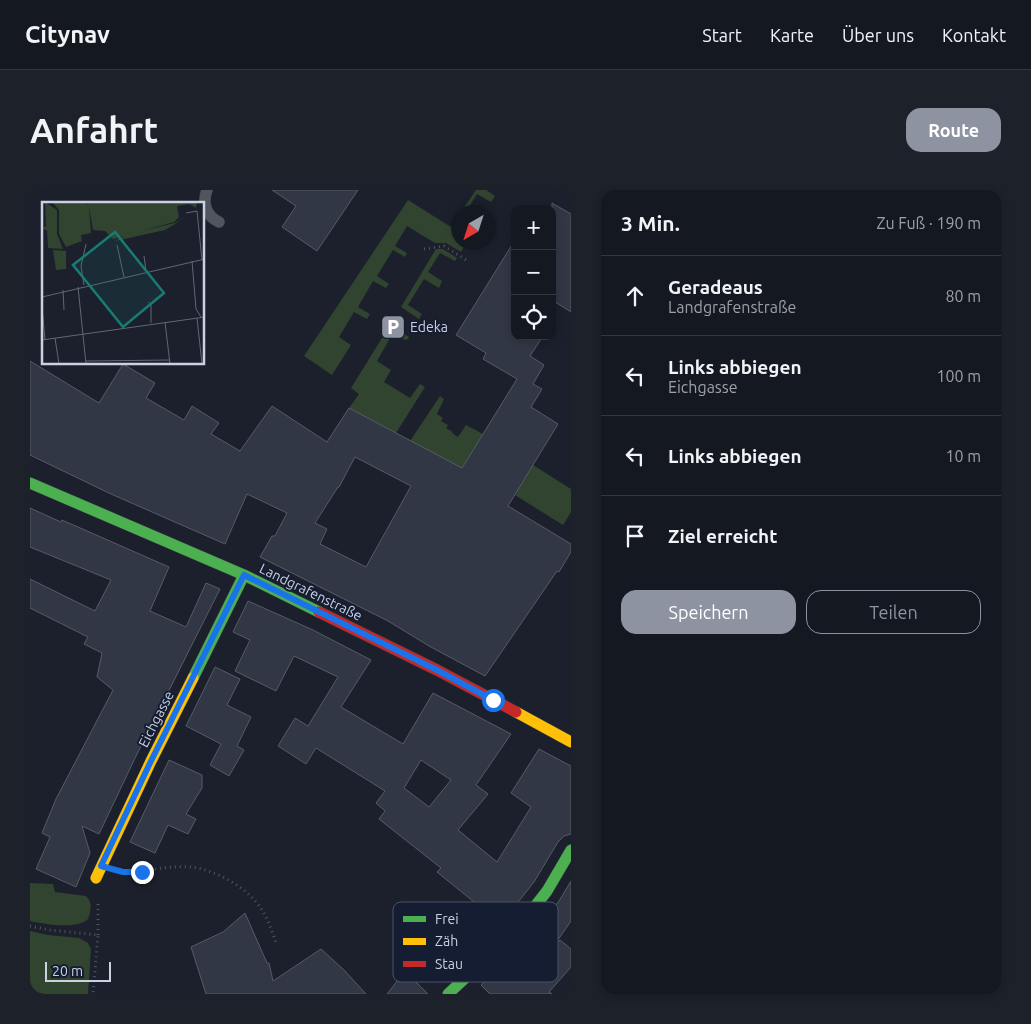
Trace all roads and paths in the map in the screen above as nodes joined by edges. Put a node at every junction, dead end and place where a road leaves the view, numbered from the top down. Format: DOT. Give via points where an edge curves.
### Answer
graph roads {
  1 [pos="207,190"];
  2 [pos="219,222"];
  3 [pos="424,249"];
  4 [pos="468,261"];
  5 [pos="30,483"];
  6 [pos="244,575"];
  7 [pos="571,742"];
  8 [pos="571,850"];
  9 [pos="101,866"];
  10 [pos="96,878"];
  11 [pos="539,902"];
  12 [pos="30,926"];
  13 [pos="98,935"];
  14 [pos="277,945"];
  15 [pos="461,982"];
  16 [pos="93,994"];
  17 [pos="448,994"];
  1 -- 2 [label="lane" via="206,207 210,216"];
  3 -- 4 [label="path" via="444,246"];
  5 -- 6 [label="street, Landgrafenstraße"];
  6 -- 7 [label="street, Landgrafenstraße" via="437,670"];
  6 -- 9 [label="street, Eichgasse"];
  8 -- 11 [label="street"];
  9 -- 10 [label="street, Eichgasse"];
  9 -- 14 [label="path" via="123,872 190,867 207,870 246,892 260,906"];
  10 -- 13 [label="path"];
  12 -- 13 [label="path"];
  13 -- 16 [label="path"];
  15 -- 17 [label="street"];
}
